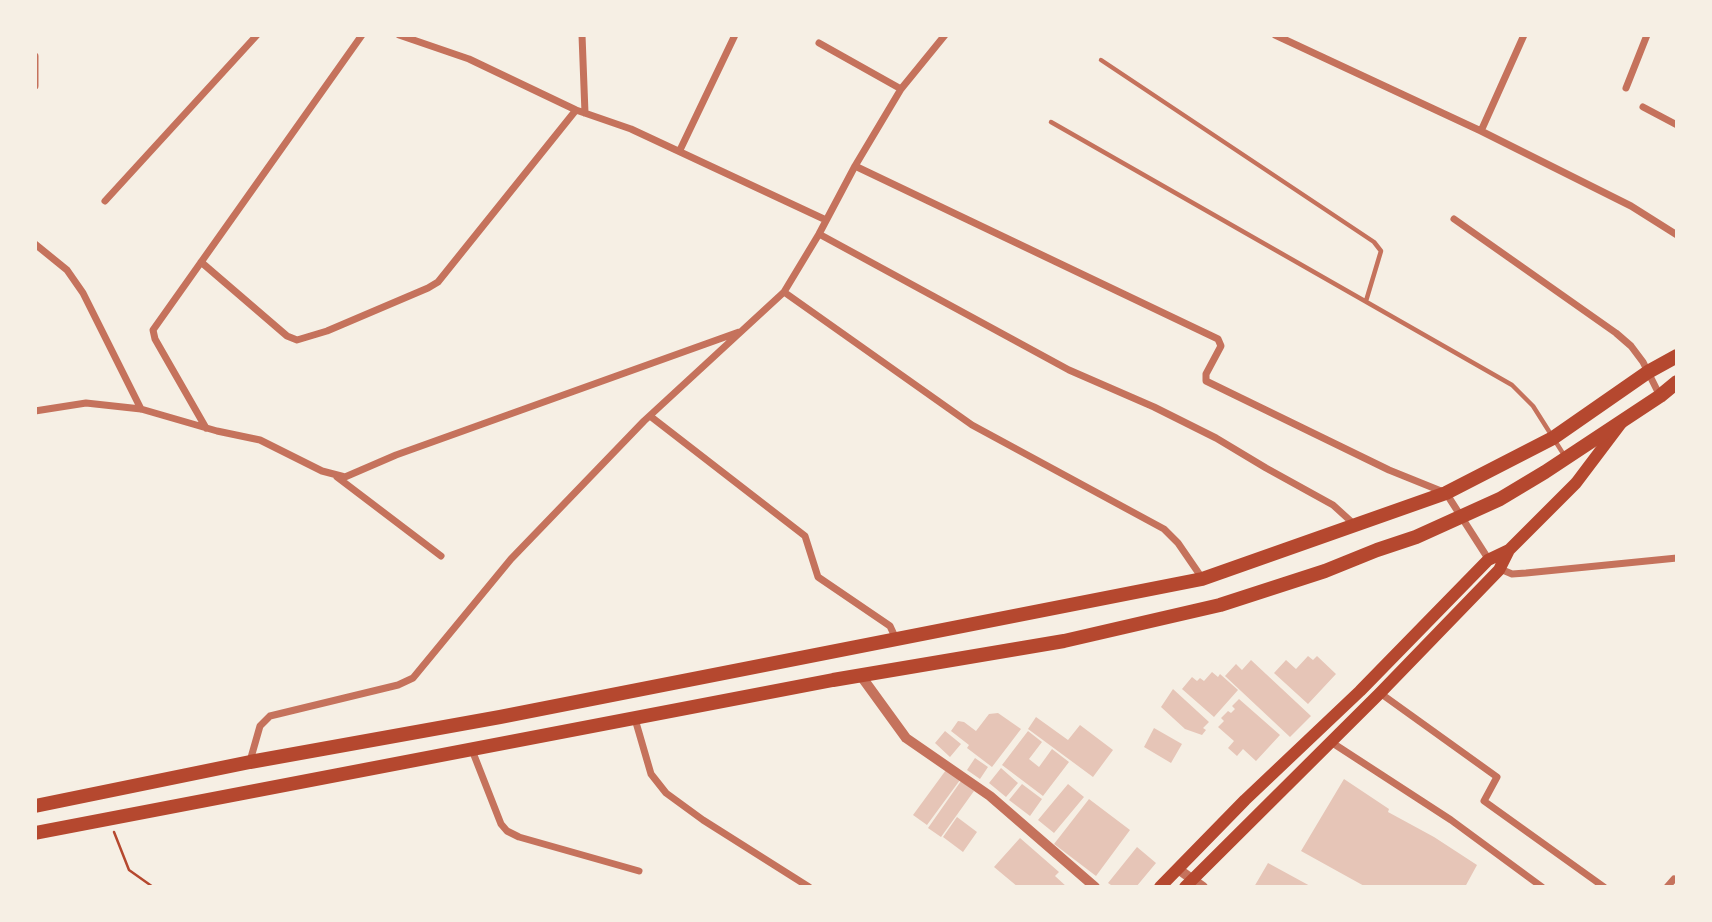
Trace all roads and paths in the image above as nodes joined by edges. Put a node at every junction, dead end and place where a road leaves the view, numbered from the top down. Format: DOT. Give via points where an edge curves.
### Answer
graph roads {
  1 [pos="257,35"];
  2 [pos="362,35"];
  3 [pos="399,35"];
  4 [pos="582,35"];
  5 [pos="735,35"];
  6 [pos="945,35"];
  7 [pos="1275,35"];
  8 [pos="1524,35"];
  9 [pos="1647,35"];
  10 [pos="819,43"];
  11 [pos="35,56"];
  12 [pos="1101,60"];
  13 [pos="35,86"];
  14 [pos="1626,88"];
  15 [pos="901,89"];
  16 [pos="1643,107"];
  17 [pos="576,110"];
  18 [pos="586,113"];
  19 [pos="1051,122"];
  20 [pos="1677,125"];
  21 [pos="1481,131"];
  22 [pos="680,150"];
  23 [pos="855,166"];
  24 [pos="106,201"];
  25 [pos="1454,219"];
  26 [pos="827,220"];
  27 [pos="819,234"];
  28 [pos="1677,235"];
  29 [pos="35,244"];
  30 [pos="201,262"];
  31 [pos="784,292"];
  32 [pos="1366,301"];
  33 [pos="743,331"];
  34 [pos="1677,356"];
  35 [pos="1648,372"];
  36 [pos="1677,382"];
  37 [pos="1660,396"];
  38 [pos="141,410"];
  39 [pos="35,411"];
  40 [pos="650,416"];
  41 [pos="1624,419"];
  42 [pos="206,428"];
  43 [pos="1553,438"];
  44 [pos="1566,458"];
  45 [pos="337,476"];
  46 [pos="1446,493"];
  47 [pos="1461,517"];
  48 [pos="1356,526"];
  49 [pos="1508,550"];
  50 [pos="441,556"];
  51 [pos="1677,558"];
  52 [pos="1488,560"];
  53 [pos="1499,570"];
  54 [pos="1202,579"];
  55 [pos="897,640"];
  56 [pos="861,676"];
  57 [pos="1380,693"];
  58 [pos="635,719"];
  59 [pos="1331,742"];
  60 [pos="472,750"];
  61 [pos="250,762"];
  62 [pos="35,806"];
  63 [pos="109,819"];
  64 [pos="35,833"];
  65 [pos="1178,869"];
  66 [pos="639,871"];
  67 [pos="1674,879"];
  68 [pos="1194,885"];
  69 [pos="153,887"];
  70 [pos="809,887"];
  71 [pos="1095,887"];
  72 [pos="1160,887"];
  73 [pos="1542,887"];
  74 [pos="1604,887"];
  75 [pos="1667,887"];
  1 -- 24 [label="street"];
  2 -- 30 [label="street"];
  3 -- 17 [label="street" via="468,59"];
  4 -- 18 [label="street"];
  5 -- 22 [label="street"];
  6 -- 15 [label="street"];
  7 -- 21 [label="street"];
  8 -- 21 [label="street"];
  9 -- 14 [label="street"];
  10 -- 15 [label="street"];
  11 -- 13 [label="street"];
  12 -- 32 [label="lane" via="1374,242 1381,251"];
  15 -- 23 [label="street"];
  16 -- 20 [label="street"];
  17 -- 18 [label="street"];
  17 -- 30 [label="street" via="438,282 327,331 297,341 287,336"];
  18 -- 22 [label="street"];
  19 -- 32 [label="lane"];
  21 -- 28 [label="street" via="1631,206"];
  22 -- 26 [label="street"];
  23 -- 26 [label="street"];
  23 -- 46 [label="street" via="1218,339 1221,345 1205,377 1210,384"];
  25 -- 35 [label="street" via="1616,332"];
  26 -- 27 [label="street"];
  27 -- 31 [label="street"];
  27 -- 48 [label="street" via="1069,370 1216,438 1333,505"];
  29 -- 38 [label="street" via="66,270 83,293"];
  30 -- 42 [label="street" via="153,331"];
  31 -- 33 [label="street"];
  31 -- 54 [label="street" via="972,425 1164,529"];
  32 -- 43 [label="lane" via="1512,384"];
  33 -- 40 [label="street"];
  33 -- 45 [label="street" via="345,477"];
  34 -- 35 [label="highway"];
  35 -- 37 [label="street"];
  35 -- 43 [label="highway"];
  36 -- 37 [label="highway"];
  37 -- 41 [label="highway"];
  38 -- 39 [label="street" via="86,403"];
  38 -- 42 [label="street"];
  40 -- 55 [label="street" via="805,536 818,577 890,626"];
  40 -- 61 [label="street" via="511,559 414,678 270,716 260,726"];
  41 -- 44 [label="highway"];
  41 -- 49 [label="main road" via="1576,482"];
  42 -- 45 [label="street" via="260,440"];
  43 -- 44 [label="lane"];
  43 -- 46 [label="highway"];
  44 -- 47 [label="highway"];
  45 -- 50 [label="street"];
  46 -- 47 [label="street"];
  46 -- 48 [label="highway"];
  47 -- 52 [label="street"];
  47 -- 56 [label="highway" via="1325,572 1220,605 1064,640"];
  48 -- 54 [label="highway"];
  49 -- 52 [label="main road"];
  49 -- 53 [label="main road"];
  51 -- 53 [label="street" via="1526,573"];
  52 -- 53 [label="street"];
  52 -- 65 [label="main road"];
  53 -- 57 [label="main road"];
  54 -- 55 [label="highway"];
  55 -- 61 [label="highway"];
  56 -- 58 [label="highway"];
  56 -- 71 [label="street" via="906,738 989,796"];
  57 -- 59 [label="main road"];
  57 -- 74 [label="street" via="1497,777 1484,801"];
  58 -- 60 [label="highway"];
  58 -- 70 [label="street" via="651,774 666,793"];
  59 -- 68 [label="main road"];
  59 -- 73 [label="street" via="1451,820"];
  60 -- 63 [label="highway"];
  60 -- 66 [label="street" via="507,831"];
  61 -- 62 [label="highway"];
  63 -- 64 [label="highway"];
  63 -- 69 [label="path" via="129,870"];
  65 -- 68 [label="street"];
  65 -- 72 [label="main road"];
  67 -- 75 [label="street"];
}
